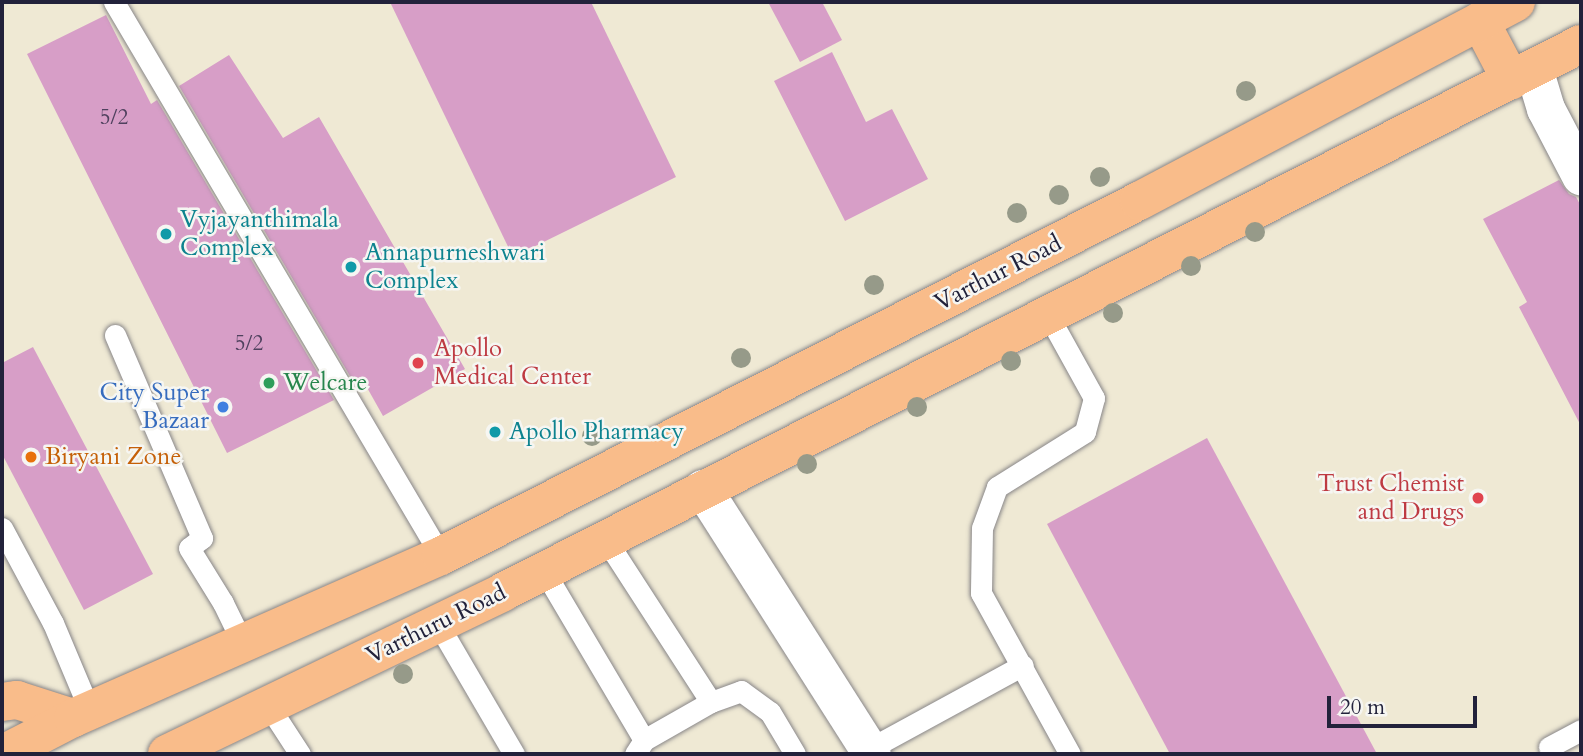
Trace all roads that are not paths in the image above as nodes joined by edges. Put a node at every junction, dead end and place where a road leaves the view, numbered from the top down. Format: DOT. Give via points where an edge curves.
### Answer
graph roads {
  1 [pos="114,2"];
  2 [pos="1516,2"];
  3 [pos="1480,21"];
  4 [pos="1581,44"];
  5 [pos="1522,75"];
  6 [pos="1581,176"];
  7 [pos="1048,316"];
  8 [pos="115,335"];
  9 [pos="703,489"];
  10 [pos="2,528"];
  11 [pos="606,540"];
  12 [pos="441,556"];
  13 [pos="544,571"];
  14 [pos="438,624"];
  15 [pos="243,644"];
  16 [pos="1023,665"];
  17 [pos="2,702"];
  18 [pos="711,702"];
  19 [pos="268,705"];
  20 [pos="82,714"];
  21 [pos="1581,730"];
  22 [pos="639,747"];
  23 [pos="871,751"];
  24 [pos="1545,752"];
  25 [pos="3,754"];
  26 [pos="167,754"];
  27 [pos="300,754"];
  28 [pos="514,754"];
  29 [pos="795,754"];
  30 [pos="1070,754"];
  1 -- 12 [label="lane"];
  2 -- 3 [label="main road, Varthur Road"];
  3 -- 5 [label="main road"];
  3 -- 12 [label="main road, Varthur Road" via="1139,201"];
  4 -- 5 [label="main road"];
  5 -- 6 [label="street" via="1546,109"];
  5 -- 7 [label="main road"];
  7 -- 9 [label="main road"];
  7 -- 16 [label="lane" via="1094,398 1085,432 997,488 982,528 981,593"];
  8 -- 15 [label="lane" via="202,538 189,548"];
  9 -- 11 [label="main road, Varthuru Road"];
  9 -- 23 [label="street"];
  10 -- 20 [label="lane" via="53,623"];
  11 -- 13 [label="main road, Varthuru Road"];
  11 -- 18 [label="lane"];
  12 -- 15 [label="main road"];
  13 -- 14 [label="main road, Varthuru Road"];
  13 -- 22 [label="lane"];
  14 -- 19 [label="main road, Varthuru Road"];
  14 -- 28 [label="lane"];
  15 -- 20 [label="main road"];
  16 -- 23 [label="lane"];
  16 -- 30 [label="lane"];
  17 -- 20 [label="main road" via="17,700"];
  18 -- 22 [label="lane"];
  18 -- 29 [label="lane" via="741,691 770,712"];
  19 -- 26 [label="main road, Varthuru Road"];
  19 -- 27 [label="lane"];
  20 -- 25 [label="main road"];
  21 -- 24 [label="lane"];
}
